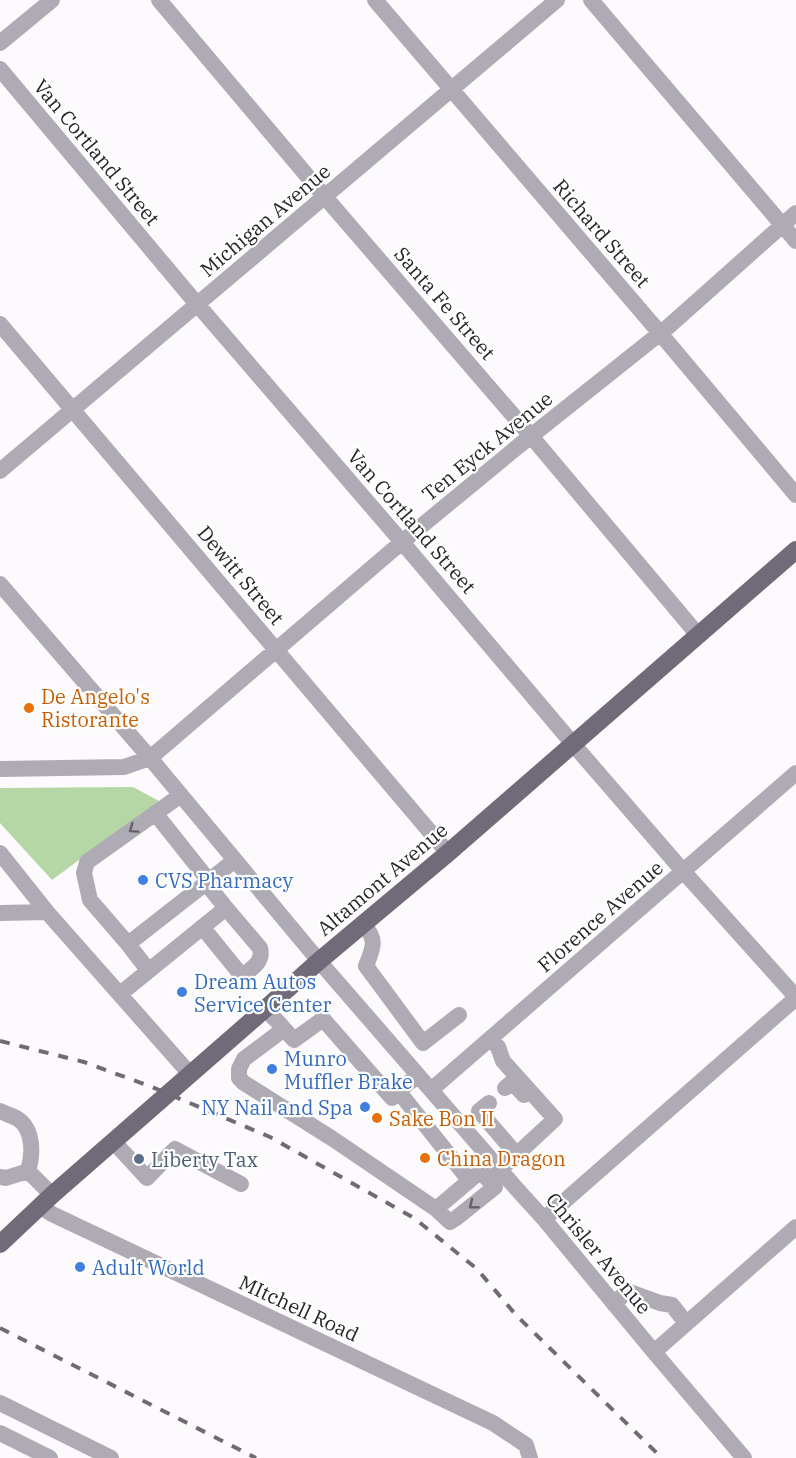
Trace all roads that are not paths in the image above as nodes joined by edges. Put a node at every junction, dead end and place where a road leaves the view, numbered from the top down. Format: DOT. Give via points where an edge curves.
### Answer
graph roads {
  1 [pos="52,0"];
  2 [pos="159,0"];
  3 [pos="375,0"];
  4 [pos="540,0"];
  5 [pos="557,0"];
  6 [pos="591,0"];
  7 [pos="0,43"];
  8 [pos="0,69"];
  9 [pos="448,86"];
  10 [pos="322,193"];
  11 [pos="796,213"];
  12 [pos="782,225"];
  13 [pos="796,241"];
  14 [pos="194,301"];
  15 [pos="0,324"];
  16 [pos="659,332"];
  17 [pos="69,406"];
  18 [pos="531,436"];
  19 [pos="0,458"];
  20 [pos="0,471"];
  21 [pos="796,495"];
  22 [pos="402,542"];
  23 [pos="796,550"];
  24 [pos="0,584"];
  25 [pos="698,635"];
  26 [pos="277,650"];
  27 [pos="573,744"];
  28 [pos="150,758"];
  29 [pos="0,769"];
  30 [pos="796,773"];
  31 [pos="181,795"];
  32 [pos="155,813"];
  33 [pos="0,852"];
  34 [pos="448,853"];
  35 [pos="235,860"];
  36 [pos="683,871"];
  37 [pos="207,882"];
  38 [pos="226,908"];
  39 [pos="47,912"];
  40 [pos="0,913"];
  41 [pos="363,924"];
  42 [pos="203,928"];
  43 [pos="128,944"];
  44 [pos="319,961"];
  45 [pos="148,970"];
  46 [pos="120,994"];
  47 [pos="796,998"];
  48 [pos="265,1010"];
  49 [pos="459,1015"];
  50 [pos="284,1029"];
  51 [pos="490,1039"];
  52 [pos="423,1043"];
  53 [pos="404,1058"];
  54 [pos="190,1074"];
  55 [pos="419,1076"];
  56 [pos="505,1088"];
  57 [pos="431,1090"];
  58 [pos="399,1092"];
  59 [pos="489,1103"];
  60 [pos="0,1111"];
  61 [pos="113,1141"];
  62 [pos="521,1151"];
  63 [pos="28,1171"];
  64 [pos="486,1171"];
  65 [pos="0,1177"];
  66 [pos="241,1184"];
  67 [pos="46,1200"];
  68 [pos="436,1209"];
  69 [pos="544,1219"];
  70 [pos="796,1227"];
  71 [pos="0,1244"];
  72 [pos="614,1304"];
  73 [pos="687,1323"];
  74 [pos="654,1352"];
  75 [pos="0,1403"];
  76 [pos="0,1433"];
  77 [pos="50,1458"];
  78 [pos="111,1458"];
  79 [pos="530,1458"];
  80 [pos="744,1458"];
  1 -- 7 [label="street"];
  2 -- 10 [label="street, Santa Fe Street"];
  3 -- 9 [label="street, Richard Street"];
  4 -- 9 [label="street, Michigan Avenue"];
  5 -- 9 [label="street, Michigan Avenue"];
  6 -- 12 [label="street"];
  8 -- 14 [label="street, Van Cortland Street"];
  9 -- 10 [label="street, Michigan Avenue"];
  9 -- 16 [label="street, Richard Street"];
  10 -- 14 [label="street, Michigan Avenue"];
  10 -- 18 [label="street, Santa Fe Street"];
  11 -- 12 [label="street, Ten Eyck Avenue"];
  12 -- 13 [label="street"];
  12 -- 16 [label="street, Ten Eyck Avenue"];
  14 -- 17 [label="street, Michigan Avenue"];
  14 -- 22 [label="street, Van Cortland Street"];
  15 -- 17 [label="street, Dewitt Street"];
  16 -- 18 [label="street, Ten Eyck Avenue"];
  16 -- 21 [label="street, Richard Street"];
  17 -- 19 [label="street, Michigan Avenue"];
  17 -- 20 [label="street, Michigan Avenue"];
  17 -- 26 [label="street, Dewitt Street"];
  18 -- 22 [label="street, Ten Eyck Avenue"];
  18 -- 25 [label="street, Santa Fe Street"];
  22 -- 26 [label="street, Ten Eyck Avenue"];
  22 -- 27 [label="street, Van Cortland Street"];
  23 -- 25 [label="main road, Altamont Avenue"];
  24 -- 28 [label="street, Chrisler Avenue"];
  25 -- 27 [label="main road, Altamont Avenue"];
  26 -- 28 [label="street, Ten Eyck Avenue"];
  26 -- 34 [label="street, Dewitt Street"];
  27 -- 34 [label="main road, Altamont Avenue"];
  27 -- 36 [label="street, Van Cortland Street"];
  28 -- 29 [label="street" via="123,767"];
  28 -- 31 [label="street, Chrisler Avenue"];
  30 -- 36 [label="street, Florence Avenue"];
  31 -- 32 [label="street"];
  31 -- 35 [label="street, Chrisler Avenue"];
  32 -- 37 [label="street"];
  32 -- 43 [label="street, one-way" via="87,862 84,873 90,900"];
  33 -- 39 [label="street"];
  34 -- 41 [label="main road, Altamont Avenue"];
  35 -- 37 [label="street"];
  35 -- 44 [label="street, Chrisler Avenue"];
  36 -- 47 [label="street, Van Cortland Street"];
  36 -- 51 [label="street, Florence Avenue"];
  37 -- 38 [label="street"];
  37 -- 43 [label="street"];
  38 -- 42 [label="street"];
  38 -- 42 [label="street" via="260,948 259,963 242,976"];
  39 -- 40 [label="street"];
  39 -- 46 [label="street"];
  41 -- 44 [label="main road, Altamont Avenue"];
  41 -- 52 [label="street" via="374,945 366,966"];
  42 -- 45 [label="street"];
  43 -- 45 [label="street"];
  44 -- 48 [label="main road, Altamont Avenue"];
  44 -- 53 [label="street, Chrisler Avenue"];
  45 -- 46 [label="street"];
  46 -- 54 [label="street"];
  47 -- 69 [label="street"];
  48 -- 50 [label="street"];
  48 -- 54 [label="main road, Altamont Avenue"];
  49 -- 52 [label="street"];
  50 -- 58 [label="street" via="294,1040 323,1019 392,1098"];
  50 -- 68 [label="street" via="244,1059 238,1070 239,1078"];
  51 -- 57 [label="street, Florence Avenue"];
  51 -- 62 [label="street" via="503,1061 555,1119"];
  52 -- 53 [label="street"];
  53 -- 55 [label="street, Chrisler Avenue"];
  54 -- 61 [label="main road, Altamont Avenue"];
  55 -- 57 [label="street, Chrisler Avenue"];
  55 -- 58 [label="street"];
  56 -- 62 [label="street" via="512,1082 545,1118 525,1137"];
  57 -- 64 [label="street, Chrisler Avenue"];
  58 -- 64 [label="street"];
  59 -- 62 [label="street" via="479,1111"];
  60 -- 63 [label="street" via="20,1120 27,1129 32,1150"];
  61 -- 66 [label="street" via="147,1178 175,1149"];
  61 -- 67 [label="main road, Altamont Avenue"];
  62 -- 64 [label="street"];
  63 -- 65 [label="street"];
  63 -- 67 [label="street, MItchell Road"];
  64 -- 68 [label="street"];
  64 -- 68 [label="street, one-way" via="495,1187 455,1219 450,1222"];
  64 -- 69 [label="street, Chrisler Avenue"];
  67 -- 71 [label="main road, Altamont Avenue"];
  67 -- 79 [label="street, MItchell Road" via="52,1214 493,1423 526,1445"];
  69 -- 72 [label="street, Chrisler Avenue"];
  70 -- 73 [label="street"];
  72 -- 73 [label="street" via="627,1291 672,1305"];
  72 -- 74 [label="street, Chrisler Avenue"];
  73 -- 74 [label="street"];
  74 -- 80 [label="street, Chrisler Avenue"];
  75 -- 78 [label="street"];
  76 -- 77 [label="street"];
}
